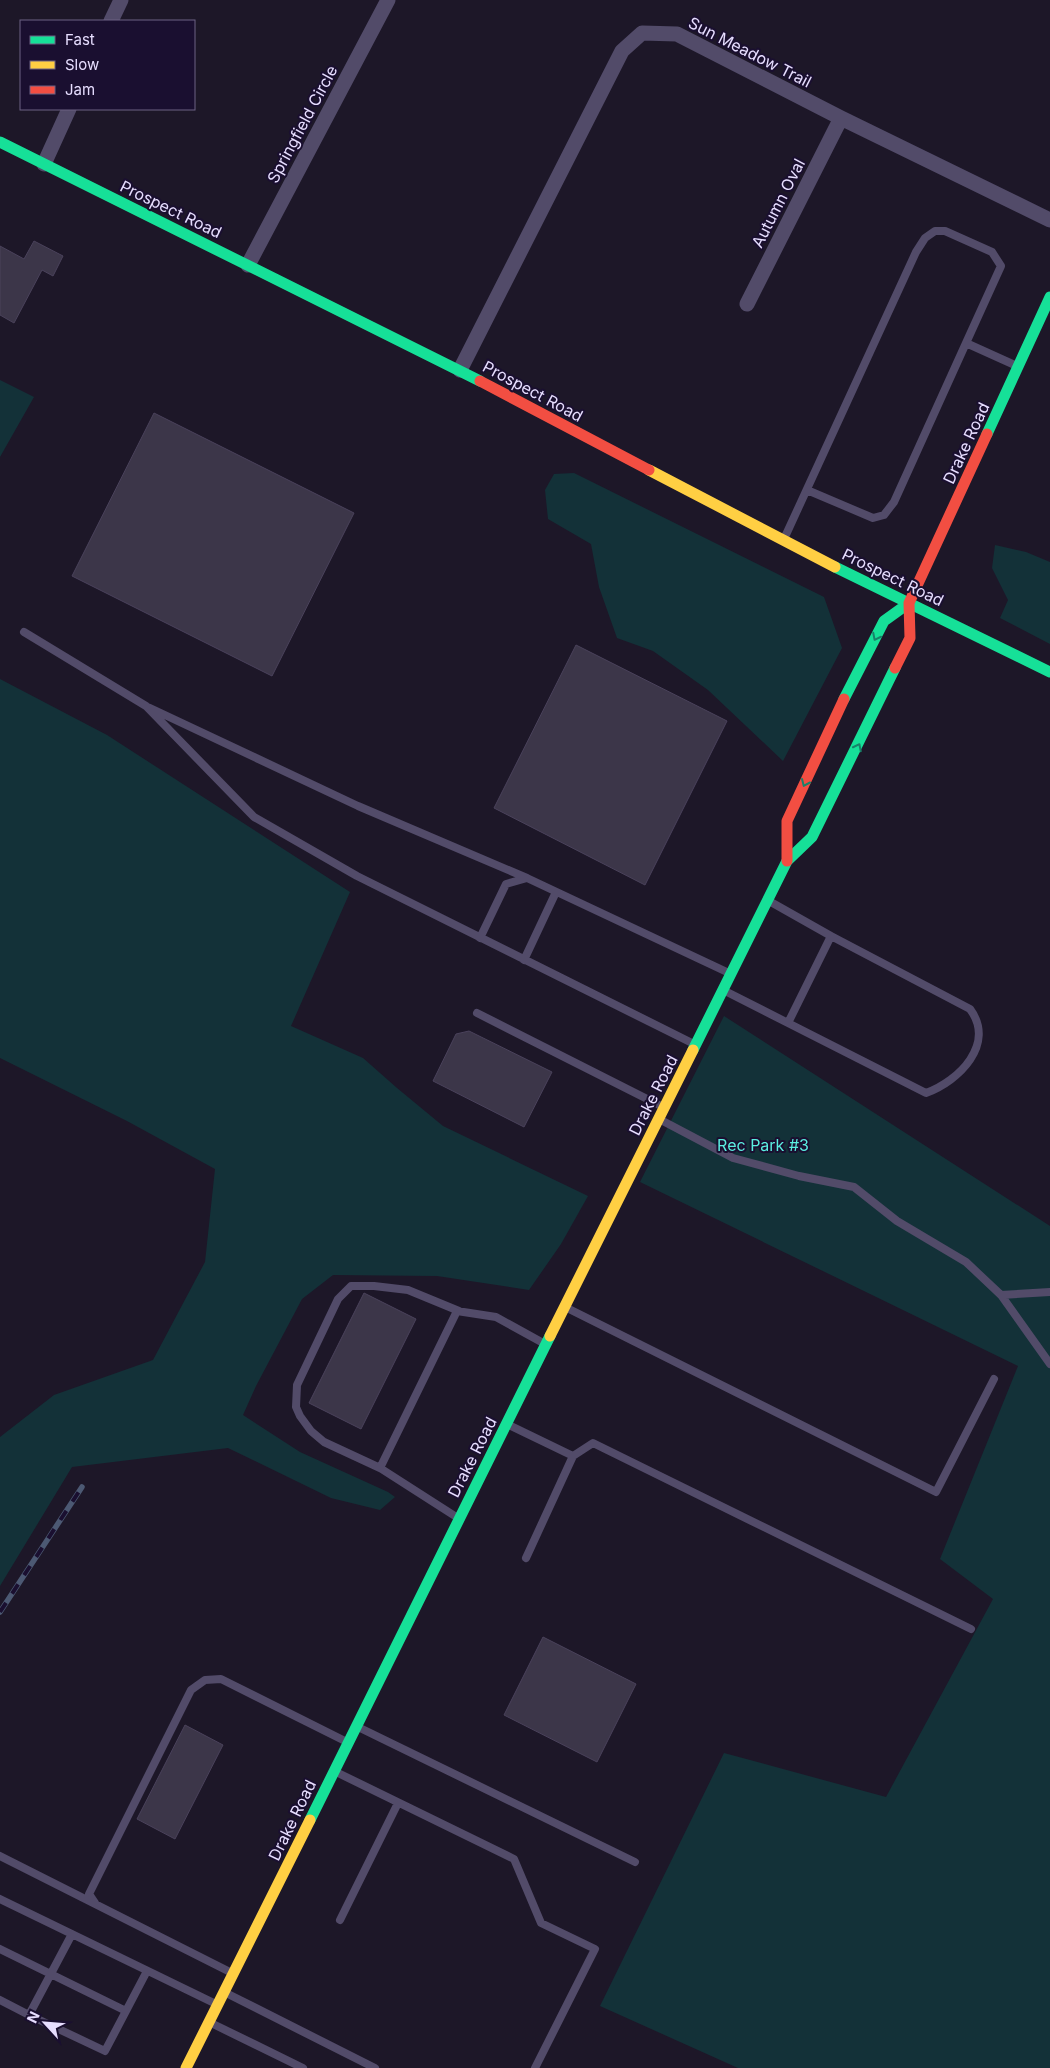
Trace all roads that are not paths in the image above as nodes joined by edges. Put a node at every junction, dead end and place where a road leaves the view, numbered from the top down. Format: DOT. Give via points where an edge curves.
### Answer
graph roads {
  1 [pos="121,0"];
  2 [pos="388,0"];
  3 [pos="111,20"];
  4 [pos="69,110"];
  5 [pos="841,118"];
  6 [pos="0,142"];
  7 [pos="44,164"];
  8 [pos="1050,220"];
  9 [pos="248,265"];
  10 [pos="1050,296"];
  11 [pos="747,304"];
  12 [pos="966,344"];
  13 [pos="1019,367"];
  14 [pos="460,370"];
  15 [pos="807,490"];
  16 [pos="783,541"];
  17 [pos="910,603"];
  18 [pos="24,632"];
  19 [pos="1050,672"];
  20 [pos="146,706"];
  21 [pos="786,861"];
  22 [pos="527,878"];
  23 [pos="556,892"];
  24 [pos="768,900"];
  25 [pos="831,936"];
  26 [pos="480,938"];
  27 [pos="524,960"];
  28 [pos="731,974"];
  29 [pos="723,990"];
  30 [pos="477,1013"];
  31 [pos="788,1023"];
  32 [pos="696,1045"];
  33 [pos="665,1108"];
  34 [pos="659,1119"];
  35 [pos="1050,1292"];
  36 [pos="1001,1295"];
  37 [pos="566,1307"];
  38 [pos="459,1311"];
  39 [pos="546,1344"];
  40 [pos="1050,1364"];
  41 [pos="994,1379"];
  42 [pos="507,1424"];
  43 [pos="573,1456"];
  44 [pos="380,1468"];
  45 [pos="460,1519"];
  46 [pos="526,1558"];
  47 [pos="971,1629"];
  48 [pos="356,1726"];
  49 [pos="349,1742"];
  50 [pos="334,1772"];
  51 [pos="398,1802"];
  52 [pos="0,1856"];
  53 [pos="635,1862"];
  54 [pos="0,1899"];
  55 [pos="94,1903"];
  56 [pos="340,1920"];
  57 [pos="72,1934"];
  58 [pos="0,1949"];
  59 [pos="147,1971"];
  60 [pos="51,1974"];
  61 [pos="233,1974"];
  62 [pos="224,1992"];
  63 [pos="0,2000"];
  64 [pos="217,2005"];
  65 [pos="126,2011"];
  66 [pos="29,2015"];
  67 [pos="209,2022"];
  68 [pos="285,2059"];
  69 [pos="186,2068"];
  70 [pos="280,2068"];
  71 [pos="303,2068"];
  72 [pos="375,2068"];
  73 [pos="535,2068"];
  1 -- 3 [label="street"];
  2 -- 9 [label="street, Springfield Circle"];
  4 -- 7 [label="street"];
  5 -- 8 [label="street, Sun Meadow Trail"];
  5 -- 11 [label="street, Autumn Oval"];
  5 -- 14 [label="street, Sun Meadow Trail" via="677,34 642,33 622,51"];
  6 -- 7 [label="street, Prospect Road"];
  7 -- 9 [label="street, Prospect Road"];
  9 -- 14 [label="street, Prospect Road"];
  10 -- 13 [label="street, Drake Road"];
  12 -- 13 [label="lane"];
  12 -- 15 [label="lane" via="894,502 884,515 873,518"];
  12 -- 15 [label="lane" via="1000,266 992,252 945,231 935,231 916,252"];
  13 -- 17 [label="street, Drake Road"];
  14 -- 16 [label="street, Prospect Road"];
  15 -- 16 [label="lane"];
  16 -- 17 [label="street, Prospect Road"];
  17 -- 19 [label="street, Prospect Road"];
  21 -- 17 [label="street, Drake Road, one-way" via="812,837 910,638"];
  17 -- 21 [label="street, Drake Road, one-way" via="884,621 830,726 787,821"];
  18 -- 20 [label="lane"];
  20 -- 22 [label="lane" via="358,806"];
  20 -- 26 [label="lane" via="254,817 357,876"];
  21 -- 24 [label="street, Drake Road"];
  22 -- 23 [label="lane"];
  22 -- 26 [label="lane" via="506,884"];
  23 -- 27 [label="lane"];
  23 -- 28 [label="lane"];
  24 -- 25 [label="lane"];
  24 -- 28 [label="street, Drake Road"];
  25 -- 31 [label="lane"];
  25 -- 31 [label="lane" via="970,1009 980,1031 976,1050 962,1070 942,1087 926,1093"];
  26 -- 27 [label="lane"];
  27 -- 32 [label="lane"];
  28 -- 29 [label="street, Drake Road"];
  29 -- 31 [label="lane"];
  29 -- 32 [label="street, Drake Road"];
  30 -- 33 [label="lane"];
  32 -- 33 [label="street, Drake Road"];
  33 -- 34 [label="street, Drake Road"];
  34 -- 36 [label="lane" via="733,1158 854,1187 897,1221 966,1262"];
  34 -- 37 [label="street, Drake Road"];
  35 -- 36 [label="lane"];
  36 -- 40 [label="lane"];
  37 -- 39 [label="street, Drake Road"];
  37 -- 41 [label="lane" via="936,1492"];
  38 -- 39 [label="lane" via="496,1317"];
  38 -- 44 [label="lane" via="456,1311"];
  38 -- 44 [label="lane" via="408,1290 374,1286 351,1286 338,1299 297,1385 296,1407 311,1431 324,1442"];
  39 -- 42 [label="street, Drake Road"];
  42 -- 43 [label="lane"];
  42 -- 45 [label="street, Drake Road"];
  43 -- 46 [label="lane"];
  43 -- 47 [label="lane" via="593,1443"];
  44 -- 45 [label="lane"];
  45 -- 48 [label="street, Drake Road"];
  48 -- 49 [label="street, Drake Road"];
  48 -- 53 [label="lane"];
  49 -- 50 [label="street, Drake Road"];
  49 -- 55 [label="lane" via="221,1679 205,1680 192,1690 89,1894"];
  50 -- 51 [label="lane"];
  50 -- 61 [label="street, Drake Road"];
  51 -- 56 [label="lane"];
  51 -- 73 [label="lane" via="514,1859 541,1923 595,1949"];
  52 -- 55 [label="lane"];
  54 -- 57 [label="lane"];
  55 -- 61 [label="lane"];
  57 -- 59 [label="lane"];
  57 -- 60 [label="lane"];
  58 -- 60 [label="lane"];
  59 -- 64 [label="lane"];
  59 -- 65 [label="lane"];
  60 -- 65 [label="lane"];
  60 -- 66 [label="lane"];
  61 -- 62 [label="street, Drake Road"];
  62 -- 64 [label="street, Drake Road"];
  62 -- 72 [label="lane"];
  63 -- 66 [label="lane"];
  64 -- 67 [label="street, Drake Road"];
  65 -- 66 [label="lane" via="106,2051"];
  67 -- 68 [label="lane"];
  67 -- 69 [label="street, Drake Road"];
  68 -- 70 [label="lane"];
  68 -- 71 [label="lane"];
}
